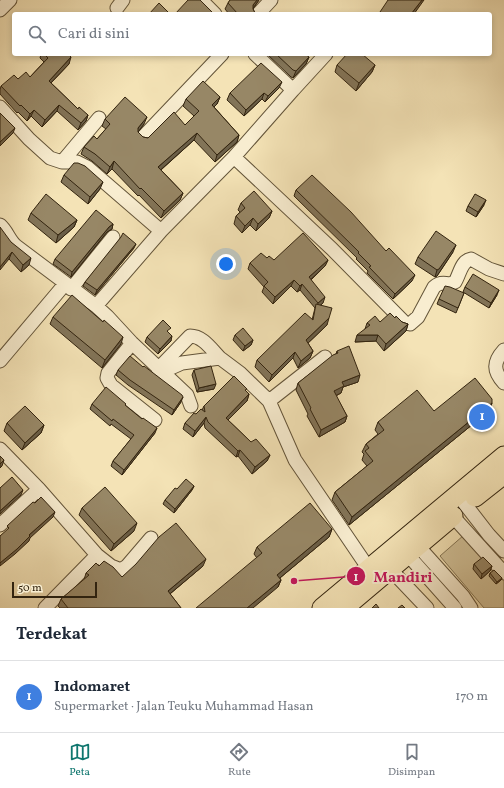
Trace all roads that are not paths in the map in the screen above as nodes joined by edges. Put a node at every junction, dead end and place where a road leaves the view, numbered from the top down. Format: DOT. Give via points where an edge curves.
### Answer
graph roads {
  1 [pos="10,0"];
  2 [pos="201,0"];
  3 [pos="271,0"];
  4 [pos="0,10"];
  5 [pos="213,12"];
  6 [pos="260,12"];
  7 [pos="220,56"];
  8 [pos="257,56"];
  9 [pos="324,56"];
  10 [pos="293,90"];
  11 [pos="0,107"];
  12 [pos="99,118"];
  13 [pos="143,137"];
  14 [pos="234,157"];
  15 [pos="62,162"];
  16 [pos="0,225"];
  17 [pos="161,231"];
  18 [pos="113,237"];
  19 [pos="504,274"];
  20 [pos="68,286"];
  21 [pos="96,306"];
  22 [pos="132,343"];
  23 [pos="504,350"];
  24 [pos="325,357"];
  25 [pos="220,358"];
  26 [pos="0,361"];
  27 [pos="160,370"];
  28 [pos="504,383"];
  29 [pos="269,401"];
  30 [pos="191,406"];
  31 [pos="155,420"];
  32 [pos="0,449"];
  33 [pos="504,456"];
  34 [pos="504,474"];
  35 [pos="39,489"];
  36 [pos="455,506"];
  37 [pos="0,525"];
  38 [pos="151,538"];
  39 [pos="408,545"];
  40 [pos="504,551"];
  41 [pos="97,555"];
  42 [pos="381,566"];
  43 [pos="504,572"];
  44 [pos="45,608"];
  45 [pos="322,608"];
  46 [pos="344,608"];
  47 [pos="427,608"];
  48 [pos="454,608"];
  49 [pos="471,608"];
  1 -- 4 [label="street"];
  2 -- 5 [label="street"];
  3 -- 6 [label="street"];
  7 -- 13 [label="street"];
  8 -- 10 [label="street"];
  9 -- 10 [label="street"];
  10 -- 14 [label="street"];
  11 -- 15 [label="street" via="45,154 55,161"];
  12 -- 15 [label="street"];
  14 -- 17 [label="street"];
  14 -- 19 [label="street" via="332,249 405,323 410,324 418,317 434,287 443,282 455,282 468,259"];
  15 -- 17 [label="street" via="76,162 87,168"];
  16 -- 20 [label="street" via="16,246"];
  17 -- 21 [label="street"];
  18 -- 20 [label="street"];
  20 -- 21 [label="street"];
  20 -- 26 [label="street"];
  21 -- 22 [label="street"];
  22 -- 27 [label="street"];
  22 -- 31 [label="street" via="108,373 107,378 111,385"];
  23 -- 28 [label="street" via="497,357 495,364 496,371"];
  24 -- 29 [label="street"];
  25 -- 27 [label="street" via="182,363"];
  25 -- 27 [label="street" via="206,342 197,336 190,336"];
  25 -- 29 [label="street"];
  27 -- 30 [label="street" via="187,395"];
  29 -- 42 [label="street" via="295,460"];
  32 -- 35 [label="street"];
  33 -- 36 [label="highway"];
  34 -- 36 [label="highway"];
  35 -- 37 [label="street"];
  35 -- 41 [label="street"];
  36 -- 39 [label="highway"];
  36 -- 40 [label="street"];
  36 -- 43 [label="street"];
  38 -- 41 [label="street" via="121,570"];
  39 -- 42 [label="highway"];
  39 -- 48 [label="street"];
  39 -- 49 [label="street" via="463,596"];
  41 -- 44 [label="street"];
  42 -- 45 [label="highway"];
  42 -- 46 [label="highway"];
  42 -- 47 [label="street"];
}
